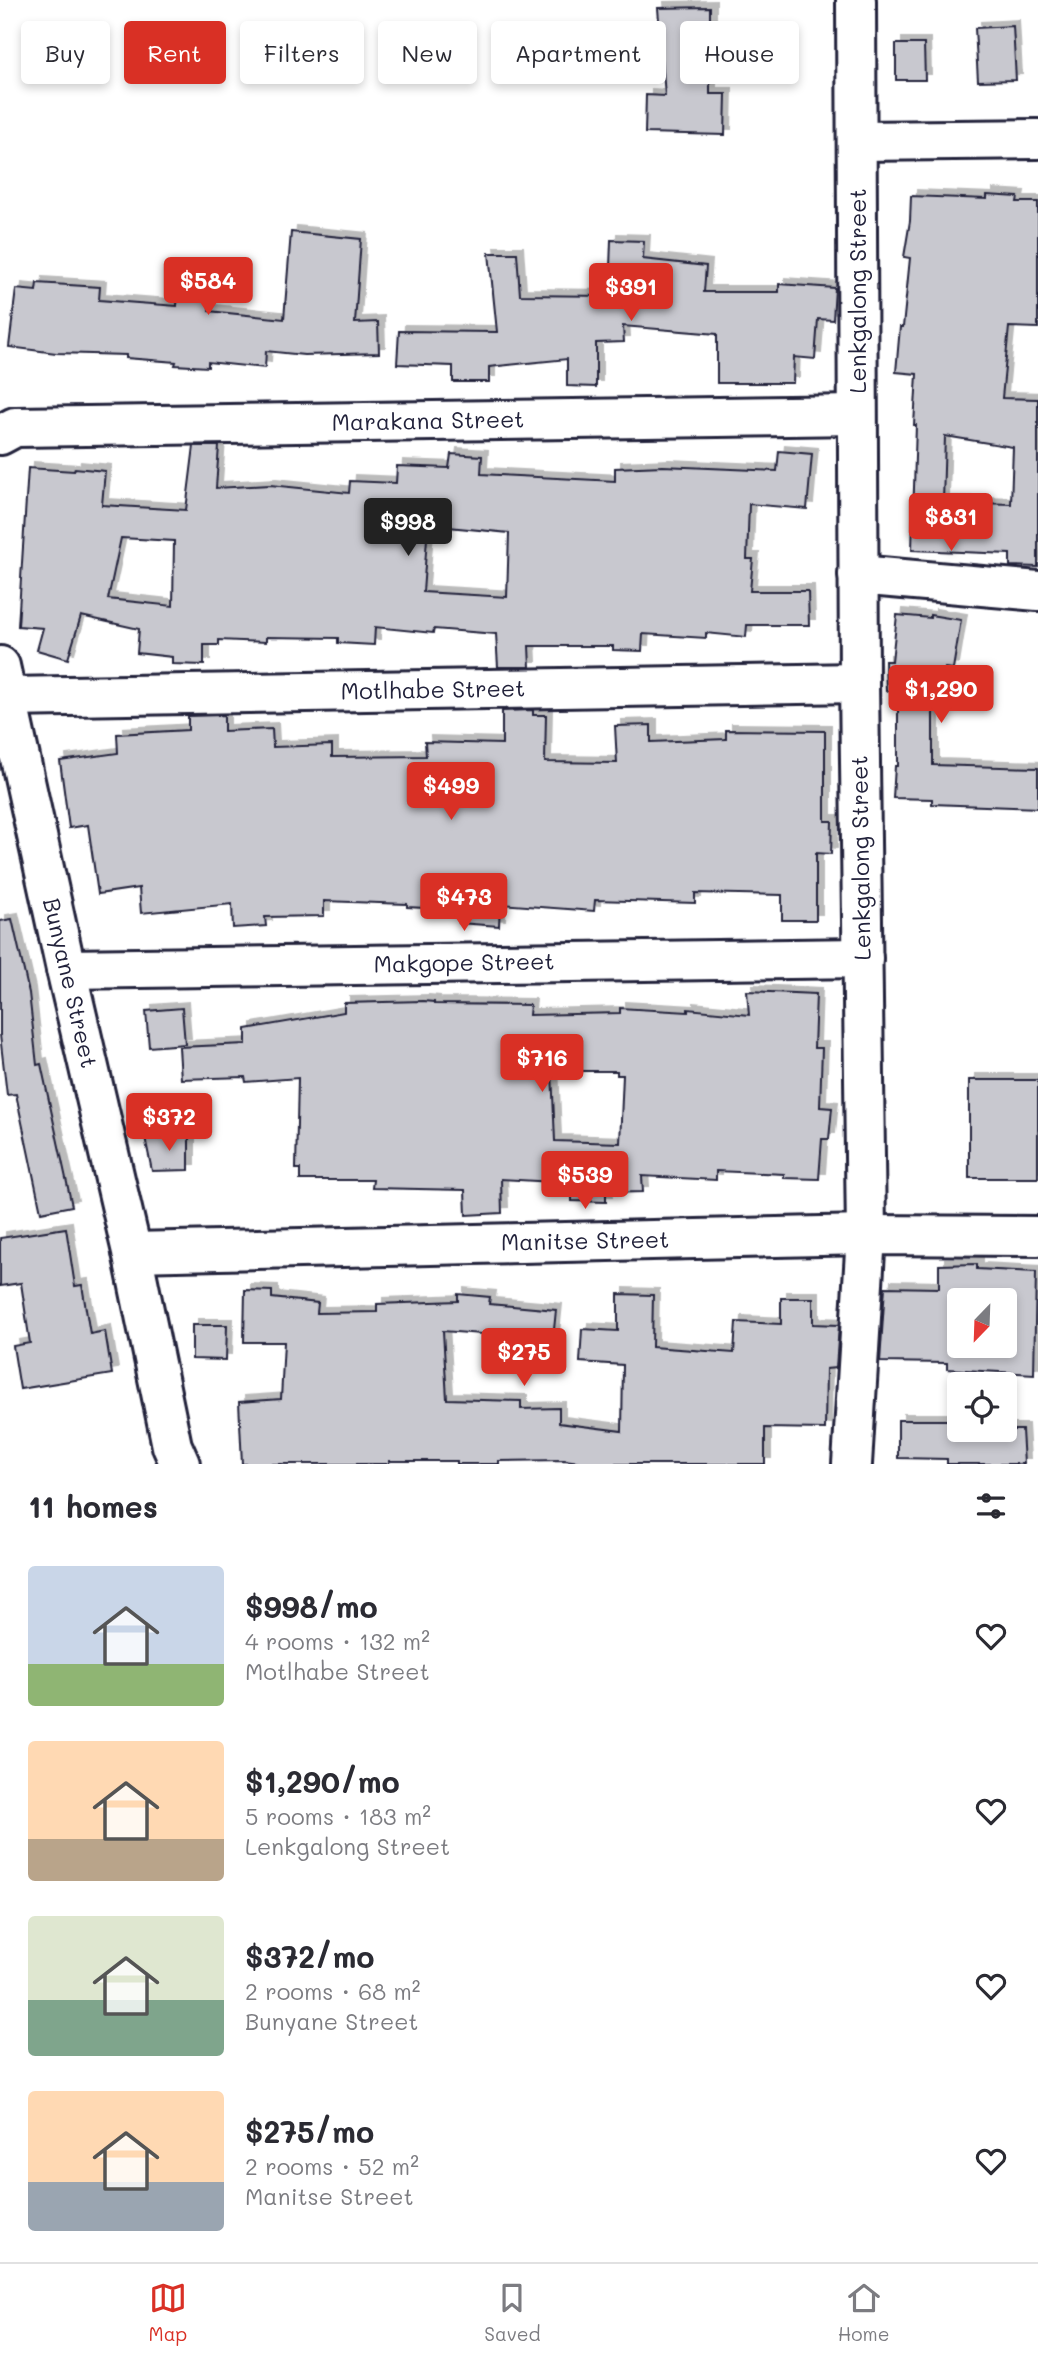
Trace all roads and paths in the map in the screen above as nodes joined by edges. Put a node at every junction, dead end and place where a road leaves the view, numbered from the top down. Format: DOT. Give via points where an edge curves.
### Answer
graph roads {
  1 [pos="856,0"];
  2 [pos="1038,139"];
  3 [pos="858,141"];
  4 [pos="857,415"];
  5 [pos="0,435"];
  6 [pos="858,575"];
  7 [pos="1038,591"];
  8 [pos="4,681"];
  9 [pos="859,683"];
  10 [pos="863,958"];
  11 [pos="66,969"];
  12 [pos="866,1235"];
  13 [pos="1038,1236"];
  14 [pos="132,1252"];
  15 [pos="180,1464"];
  16 [pos="852,1464"];
  1 -- 3 [label="street, Lenkgalong Street"];
  2 -- 3 [label="street"];
  3 -- 4 [label="street, Lenkgalong Street"];
  4 -- 5 [label="street, Marakana Street" via="15,427"];
  4 -- 6 [label="street, Lenkgalong Street"];
  6 -- 7 [label="street"];
  6 -- 9 [label="street, Lenkgalong Street"];
  8 -- 9 [label="street, Motlhabe Street"];
  8 -- 11 [label="street, Bunyane Street"];
  9 -- 10 [label="street, Lenkgalong Street"];
  10 -- 11 [label="street, Makgope Street"];
  10 -- 12 [label="street, Lenkgalong Street"];
  11 -- 14 [label="street, Bunyane Street"];
  12 -- 13 [label="street, Manitse Street"];
  12 -- 14 [label="street, Manitse Street"];
  12 -- 16 [label="street, Lenkgalong Street"];
  14 -- 15 [label="street, Bunyane Street" via="172,1446"];
}
